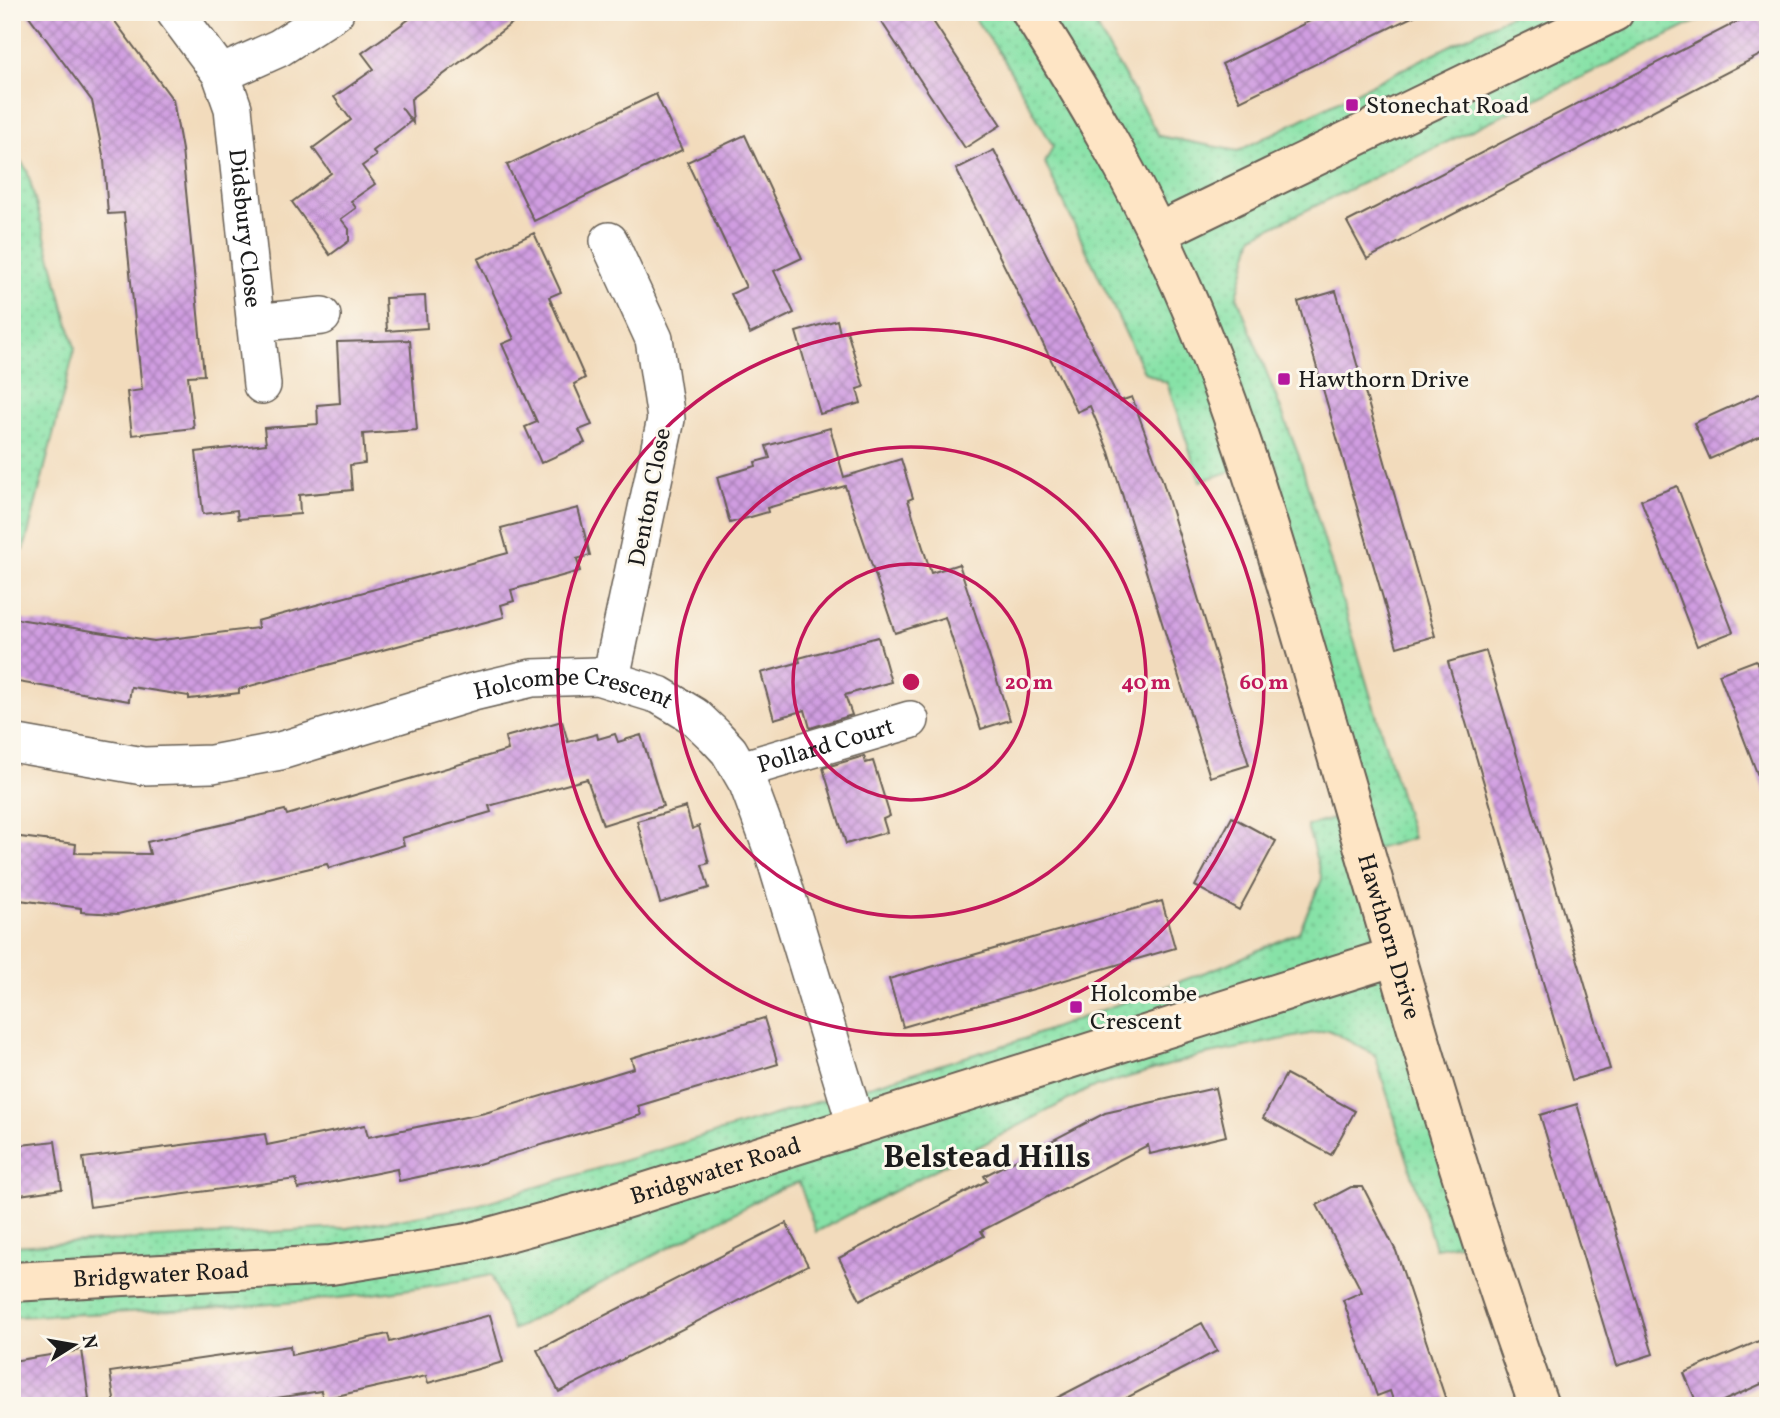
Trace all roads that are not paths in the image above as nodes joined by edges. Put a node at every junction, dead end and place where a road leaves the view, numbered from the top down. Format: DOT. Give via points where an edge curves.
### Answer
graph roads {
  1 [pos="175,12"];
  2 [pos="335,12"];
  3 [pos="1031,12"];
  4 [pos="1614,12"];
  5 [pos="221,74"];
  6 [pos="1157,233"];
  7 [pos="609,241"];
  8 [pos="322,316"];
  9 [pos="256,323"];
  10 [pos="261,385"];
  11 [pos="611,678"];
  12 [pos="910,720"];
  13 [pos="12,743"];
  14 [pos="741,770"];
  15 [pos="1396,956"];
  16 [pos="856,1125"];
  17 [pos="12,1282"];
  18 [pos="1539,1406"];
  1 -- 5 [label="street, Didsbury Close"];
  2 -- 5 [label="street" via="279,48"];
  3 -- 6 [label="street, Hawthorn Drive" via="1108,139"];
  4 -- 6 [label="street"];
  5 -- 9 [label="street, Didsbury Close" via="236,124"];
  6 -- 15 [label="street, Hawthorn Drive" via="1192,310 1248,465"];
  7 -- 11 [label="street, Denton Close" via="654,339 666,419"];
  8 -- 9 [label="street"];
  9 -- 10 [label="street, Didsbury Close"];
  11 -- 13 [label="street, Holcombe Crescent" via="583,674 532,678 281,751 212,764 143,766"];
  11 -- 14 [label="street, Holcombe Crescent" via="659,695 694,716"];
  12 -- 14 [label="street, Pollard Court"];
  14 -- 16 [label="street, Holcombe Crescent" via="774,854"];
  15 -- 16 [label="street, Bridgwater Road"];
  15 -- 18 [label="street, Hawthorn Drive" via="1486,1251"];
  16 -- 17 [label="street, Bridgwater Road" via="468,1243 331,1265"];
}
